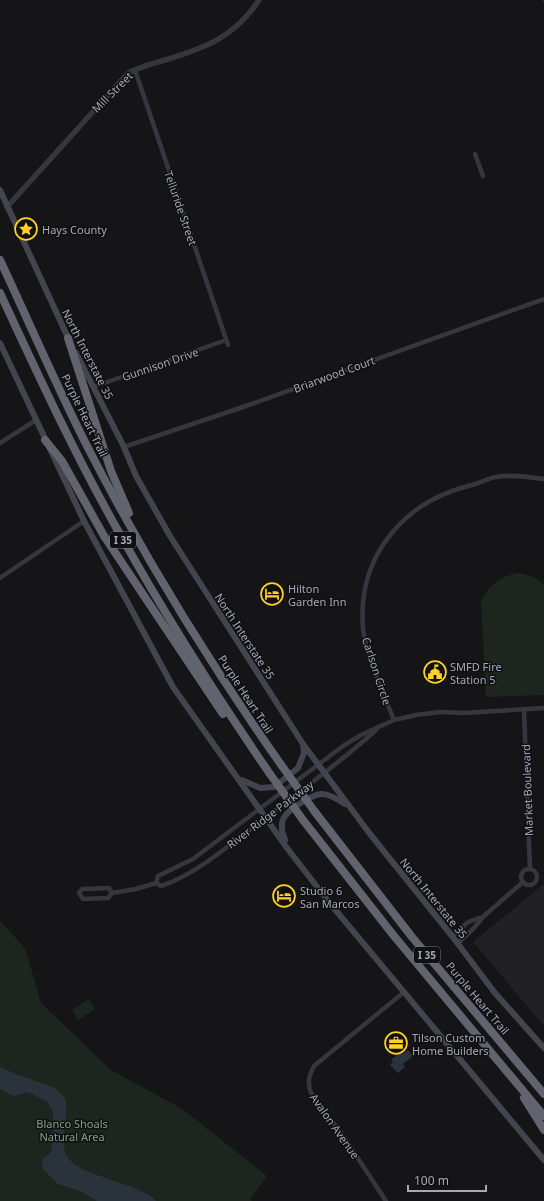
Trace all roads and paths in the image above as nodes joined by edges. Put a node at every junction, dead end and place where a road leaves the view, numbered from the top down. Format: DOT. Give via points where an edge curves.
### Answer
graph roads {
  1 [pos="259,0"];
  2 [pos="134,70"];
  3 [pos="475,154"];
  4 [pos="483,176"];
  5 [pos="0,190"];
  6 [pos="7,207"];
  7 [pos="0,260"];
  8 [pos="0,293"];
  9 [pos="544,299"];
  10 [pos="68,338"];
  11 [pos="0,343"];
  12 [pos="227,343"];
  13 [pos="94,387"];
  14 [pos="36,420"];
  15 [pos="45,440"];
  16 [pos="0,443"];
  17 [pos="124,447"];
  18 [pos="544,479"];
  19 [pos="84,521"];
  20 [pos="145,550"];
  21 [pos="0,578"];
  22 [pos="544,708"];
  23 [pos="524,710"];
  24 [pos="394,720"];
  25 [pos="378,728"];
  26 [pos="303,744"];
  27 [pos="319,764"];
  28 [pos="325,773"];
  29 [pos="270,774"];
  30 [pos="239,778"];
  31 [pos="349,806"];
  32 [pos="260,809"];
  33 [pos="266,817"];
  34 [pos="287,848"];
  35 [pos="530,870"];
  36 [pos="523,882"];
  37 [pos="156,883"];
  38 [pos="112,893"];
  39 [pos="484,916"];
  40 [pos="452,936"];
  41 [pos="458,943"];
  42 [pos="404,992"];
  43 [pos="544,1048"];
  44 [pos="509,1074"];
  45 [pos="544,1094"];
  46 [pos="544,1116"];
  47 [pos="544,1130"];
  48 [pos="544,1160"];
  49 [pos="386,1201"];
  1 -- 2 [label="street, Mill Street" via="246,17 216,42"];
  2 -- 6 [label="street, Mill Street" via="120,81"];
  2 -- 12 [label="street, Telluride Street"];
  3 -- 4 [label="street"];
  5 -- 6 [label="main road, North Interstate 35"];
  6 -- 10 [label="main road, North Interstate 35"];
  7 -- 20 [label="highway, Purple Heart Trail / I 35" via="87,445"];
  8 -- 29 [label="highway, I 35" via="60,422 120,535 194,661"];
  9 -- 17 [label="street, Briarwood Court"];
  10 -- 13 [label="main road, North Interstate 35"];
  10 -- 20 [label="highway" via="111,472"];
  11 -- 14 [label="main road"];
  12 -- 13 [label="street, Gunnison Drive"];
  13 -- 17 [label="main road, North Interstate 35"];
  14 -- 15 [label="main road"];
  14 -- 16 [label="street"];
  15 -- 19 [label="main road"];
  15 -- 29 [label="highway" via="62,461 104,536 160,623 257,762"];
  17 -- 26 [label="main road, North Interstate 35" via="136,476 170,536"];
  18 -- 24 [label="street, Carlson Circle" via="495,477 462,486 414,512 398,524 384,541 366,586 363,629"];
  19 -- 21 [label="street"];
  19 -- 30 [label="main road" via="173,687"];
  20 -- 45 [label="highway, Purple Heart Trail / I 35, bridge" via="215,667 315,812 407,930"];
  22 -- 23 [label="street, River Ridge Parkway"];
  23 -- 24 [label="street, River Ridge Parkway" via="440,712"];
  23 -- 35 [label="street, Market Boulevard"];
  24 -- 25 [label="street, River Ridge Parkway"];
  25 -- 27 [label="street, River Ridge Parkway" via="349,742"];
  25 -- 28 [label="street, River Ridge Parkway"];
  26 -- 27 [label="main road, North Interstate 35"];
  26 -- 30 [label="main road" via="304,753 298,768 274,787 255,787"];
  27 -- 28 [label="main road, North Interstate 35"];
  27 -- 32 [label="street, River Ridge Parkway"];
  28 -- 31 [label="main road, North Interstate 35"];
  28 -- 33 [label="street, River Ridge Parkway"];
  29 -- 44 [label="highway, I 35, bridge" via="361,895"];
  30 -- 32 [label="main road"];
  31 -- 34 [label="main road" via="324,794 313,795 286,816 282,823"];
  31 -- 40 [label="main road, North Interstate 35"];
  32 -- 33 [label="main road"];
  32 -- 37 [label="street, River Ridge Parkway" via="194,859 158,876"];
  33 -- 34 [label="main road"];
  33 -- 37 [label="street, River Ridge Parkway" via="190,873 161,886"];
  34 -- 42 [label="main road"];
  35 -- 36 [label="street, Market Boulevard" via="522,873"];
  35 -- 36 [label="street, Market Boulevard" via="535,873 536,880 529,885"];
  36 -- 39 [label="street, Market Boulevard"];
  37 -- 38 [label="street, River Ridge Parkway"];
  38 -- 38 [label="street, River Ridge Parkway" via="109,888 82,889 79,893 83,899 108,898"];
  39 -- 40 [label="street, Market Boulevard" via="468,922"];
  39 -- 41 [label="street, Market Boulevard"];
  40 -- 41 [label="main road, North Interstate 35"];
  41 -- 43 [label="main road, North Interstate 35" via="495,993"];
  42 -- 48 [label="main road"];
  42 -- 49 [label="street, Avalon Avenue" via="314,1066 308,1085"];
  44 -- 46 [label="highway, I 35"];
  44 -- 47 [label="highway"];
}
